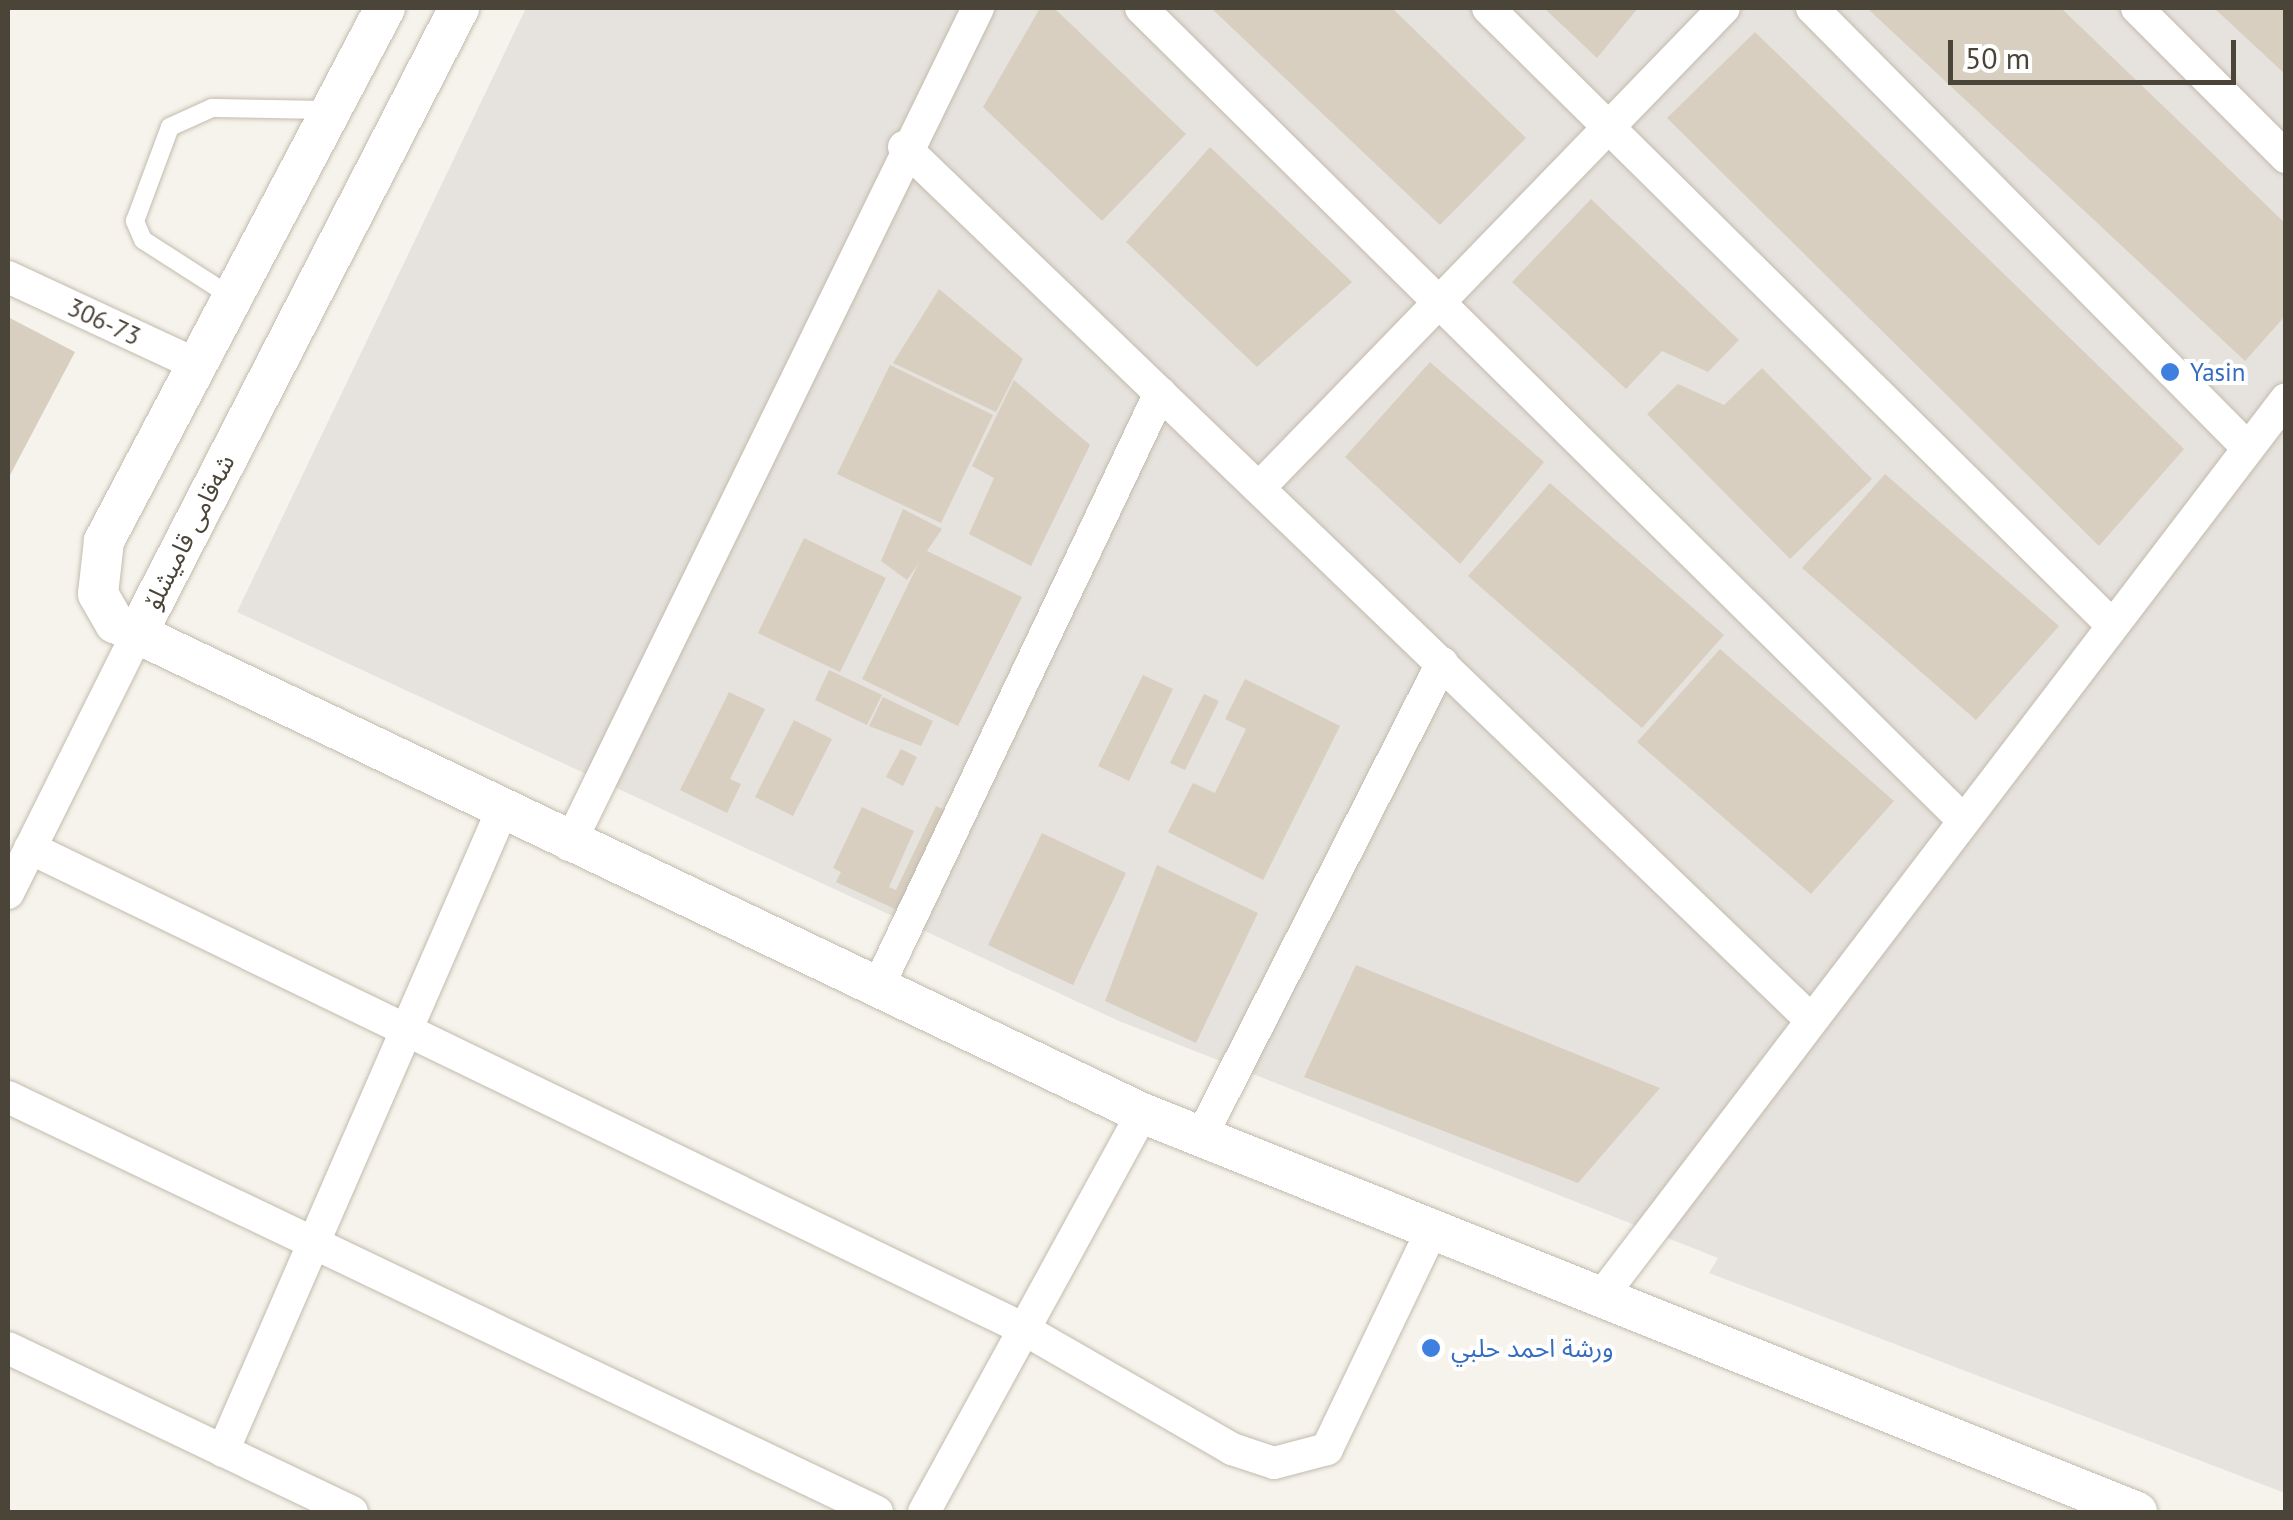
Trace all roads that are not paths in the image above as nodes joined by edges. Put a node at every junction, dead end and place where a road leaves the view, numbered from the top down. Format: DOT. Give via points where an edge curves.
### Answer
graph roads {
  1 [pos="385,8"];
  2 [pos="459,8"];
  3 [pos="978,8"];
  4 [pos="1141,8"];
  5 [pos="1488,8"];
  6 [pos="1724,8"];
  7 [pos="1812,8"];
  8 [pos="2136,8"];
  9 [pos="332,110"];
  10 [pos="1609,126"];
  11 [pos="904,147"];
  12 [pos="2286,158"];
  13 [pos="8,277"];
  14 [pos="235,299"];
  15 [pos="1439,302"];
  16 [pos="200,366"];
  17 [pos="1160,393"];
  18 [pos="2286,399"];
  19 [pos="2248,448"];
  20 [pos="1259,488"];
  21 [pos="2112,625"];
  22 [pos="137,634"];
  23 [pos="1442,663"];
  24 [pos="501,813"];
  25 [pos="1964,820"];
  26 [pos="569,845"];
  27 [pos="30,848"];
  28 [pos="8,893"];
  29 [pos="877,989"];
  30 [pos="1810,1019"];
  31 [pos="406,1030"];
  32 [pos="8,1098"];
  33 [pos="1142,1113"];
  34 [pos="1201,1137"];
  35 [pos="1432,1230"];
  36 [pos="313,1243"];
  37 [pos="1601,1298"];
  38 [pos="1020,1328"];
  39 [pos="8,1348"];
  40 [pos="223,1451"];
  41 [pos="352,1512"];
  42 [pos="877,1512"];
  43 [pos="924,1512"];
  44 [pos="2136,1512"];
  1 -- 9 [label="street, شەقامی قامیشلۆ"];
  2 -- 22 [label="street, شەقامی قامیشلۆ"];
  3 -- 11 [label="street"];
  4 -- 15 [label="street"];
  5 -- 10 [label="street"];
  6 -- 10 [label="street"];
  7 -- 19 [label="street"];
  8 -- 12 [label="street"];
  9 -- 14 [label="street, شەقامی قامیشلۆ"];
  9 -- 14 [label="lane" via="212,108 170,127 134,221 144,240"];
  10 -- 15 [label="street"];
  10 -- 21 [label="street"];
  11 -- 17 [label="street"];
  11 -- 26 [label="street"];
  13 -- 16 [label="street, 306-73"];
  14 -- 16 [label="street, شەقامی قامیشلۆ"];
  15 -- 20 [label="street"];
  15 -- 25 [label="street"];
  16 -- 22 [label="street, شەقامی قامیشلۆ" via="97,558 104,610"];
  17 -- 20 [label="street"];
  17 -- 29 [label="street"];
  18 -- 19 [label="street"];
  19 -- 21 [label="street"];
  20 -- 23 [label="street"];
  21 -- 25 [label="street"];
  22 -- 24 [label="street"];
  22 -- 27 [label="street"];
  23 -- 30 [label="street"];
  23 -- 34 [label="street"];
  24 -- 26 [label="street"];
  24 -- 31 [label="street"];
  25 -- 30 [label="street"];
  26 -- 29 [label="street"];
  27 -- 28 [label="street"];
  27 -- 31 [label="street"];
  29 -- 33 [label="street"];
  30 -- 37 [label="street"];
  31 -- 36 [label="street"];
  31 -- 38 [label="street"];
  32 -- 36 [label="street"];
  33 -- 34 [label="street"];
  33 -- 38 [label="street"];
  34 -- 35 [label="street"];
  35 -- 37 [label="street"];
  35 -- 38 [label="street" via="1327,1449 1274,1463 1232,1449"];
  36 -- 40 [label="street"];
  36 -- 42 [label="street"];
  37 -- 44 [label="street"];
  38 -- 43 [label="street"];
  39 -- 40 [label="street"];
  40 -- 41 [label="street"];
}
